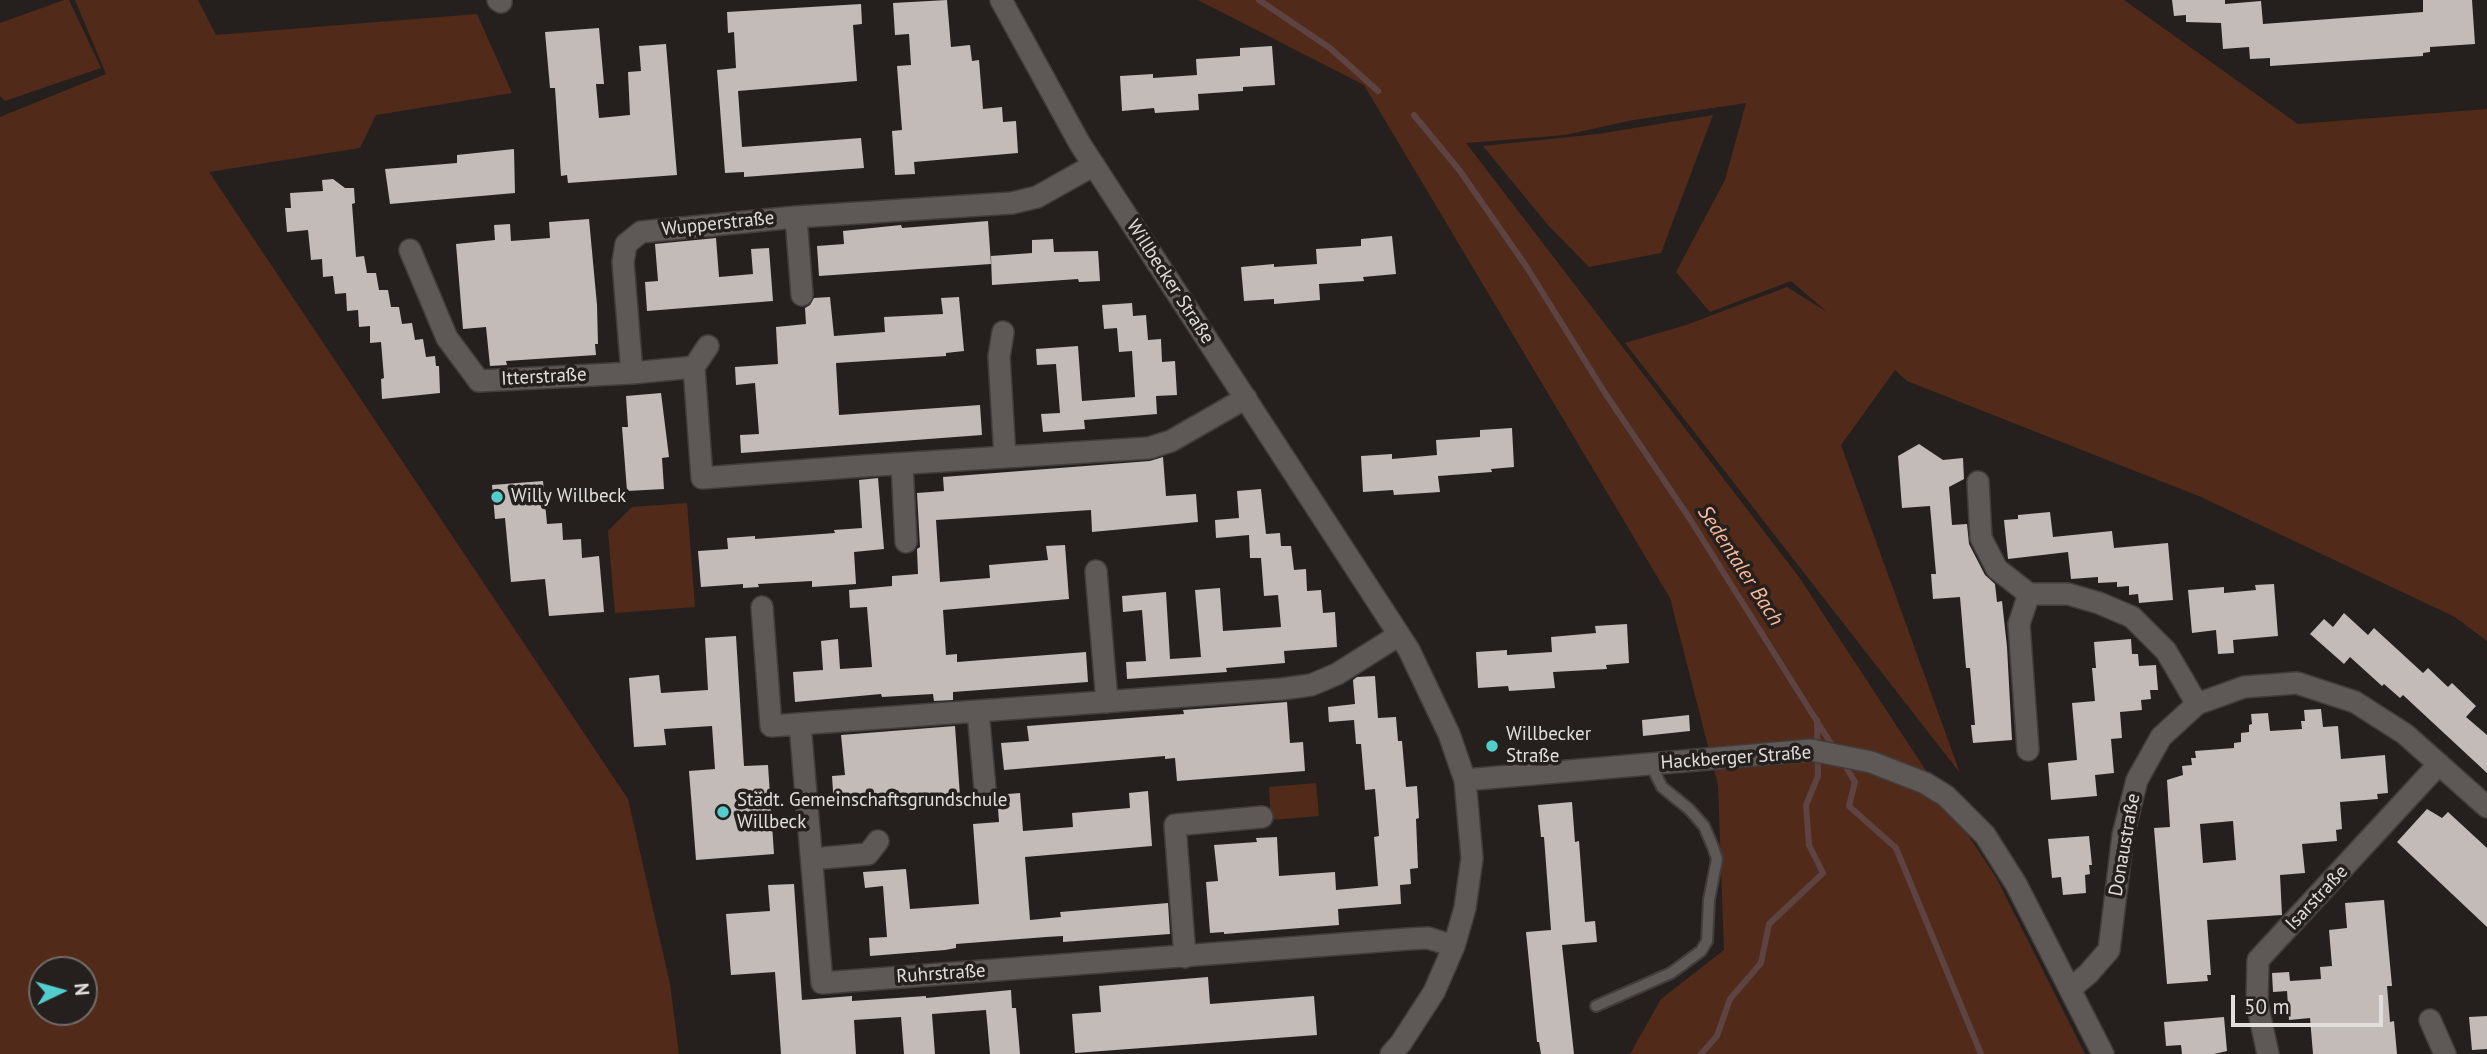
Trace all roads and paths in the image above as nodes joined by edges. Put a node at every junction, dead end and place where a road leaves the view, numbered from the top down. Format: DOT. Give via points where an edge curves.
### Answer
graph roads {
  1 [pos="1001,0"];
  2 [pos="1094,165"];
  3 [pos="796,217"];
  4 [pos="410,250"];
  5 [pos="802,295"];
  6 [pos="1003,332"];
  7 [pos="708,346"];
  8 [pos="694,367"];
  9 [pos="632,373"];
  10 [pos="1246,398"];
  11 [pos="1005,457"];
  12 [pos="902,464"];
  13 [pos="1978,482"];
  14 [pos="906,542"];
  15 [pos="1096,571"];
  16 [pos="2029,594"];
  17 [pos="762,607"];
  18 [pos="1399,635"];
  19 [pos="1107,702"];
  20 [pos="2197,704"];
  21 [pos="978,711"];
  22 [pos="800,724"];
  23 [pos="2028,750"];
  24 [pos="1650,764"];
  25 [pos="2439,764"];
  26 [pos="1465,780"];
  27 [pos="985,789"];
  28 [pos="2487,807"];
  29 [pos="1262,817"];
  30 [pos="878,841"];
  31 [pos="812,859"];
  32 [pos="1454,946"];
  33 [pos="1185,957"];
  34 [pos="2070,989"];
  35 [pos="1597,1006"];
  36 [pos="2430,1020"];
  37 [pos="1391,1054"];
  38 [pos="2103,1054"];
  39 [pos="2268,1054"];
  40 [pos="2445,1054"];
  1 -- 2 [label="street, Willbecker Straße"];
  2 -- 3 [label="street, Wupperstraße" via="1037,197 1012,202"];
  2 -- 10 [label="street, Willbecker Straße"];
  3 -- 5 [label="street, Wupperstraße"];
  3 -- 9 [label="street, Wupperstraße" via="640,232 626,244 623,262"];
  4 -- 9 [label="street, Itterstraße" via="447,338 479,381"];
  6 -- 11 [label="street" via="999,357"];
  7 -- 8 [label="street"];
  8 -- 9 [label="street"];
  8 -- 12 [label="street" via="702,478"];
  10 -- 11 [label="street" via="1171,442 1149,448"];
  10 -- 18 [label="street, Willbecker Straße"];
  11 -- 12 [label="street"];
  12 -- 14 [label="street"];
  13 -- 16 [label="street" via="1982,538 1997,569"];
  15 -- 19 [label="street"];
  16 -- 20 [label="street" via="2067,594 2132,617 2166,651"];
  16 -- 23 [label="street" via="2018,624"];
  17 -- 22 [label="street" via="771,726"];
  18 -- 19 [label="street" via="1311,685"];
  18 -- 26 [label="street, Willbecker Straße" via="1449,734"];
  19 -- 21 [label="street"];
  20 -- 25 [label="street, Donaustraße" via="2244,687 2297,683 2355,702 2405,734"];
  20 -- 34 [label="street, Donaustraße" via="2161,737 2137,780 2123,835 2109,950"];
  21 -- 22 [label="street"];
  21 -- 27 [label="street"];
  22 -- 31 [label="street, Ruhrstraße"];
  24 -- 26 [label="street, Hackberger Straße"];
  24 -- 34 [label="street, Hackberger Straße" via="1811,750 1871,762 1925,783 1946,796 1985,835"];
  24 -- 35 [label="lane" via="1662,788 1704,826 1713,846 1717,859 1707,940 1701,951 1671,973"];
  25 -- 28 [label="street, Donaustraße"];
  25 -- 39 [label="street, Isarstraße" via="2258,960 2257,1003"];
  26 -- 32 [label="street, Willbecker Straße" via="1472,858"];
  29 -- 33 [label="street" via="1175,825"];
  30 -- 31 [label="street" via="868,853"];
  31 -- 33 [label="street, Ruhrstraße" via="822,983"];
  32 -- 33 [label="street, Ruhrstraße" via="1429,938"];
  32 -- 37 [label="street, Willbecker Straße" via="1434,992"];
  34 -- 38 [label="street, Hackberger Straße"];
  36 -- 40 [label="street"];
}
